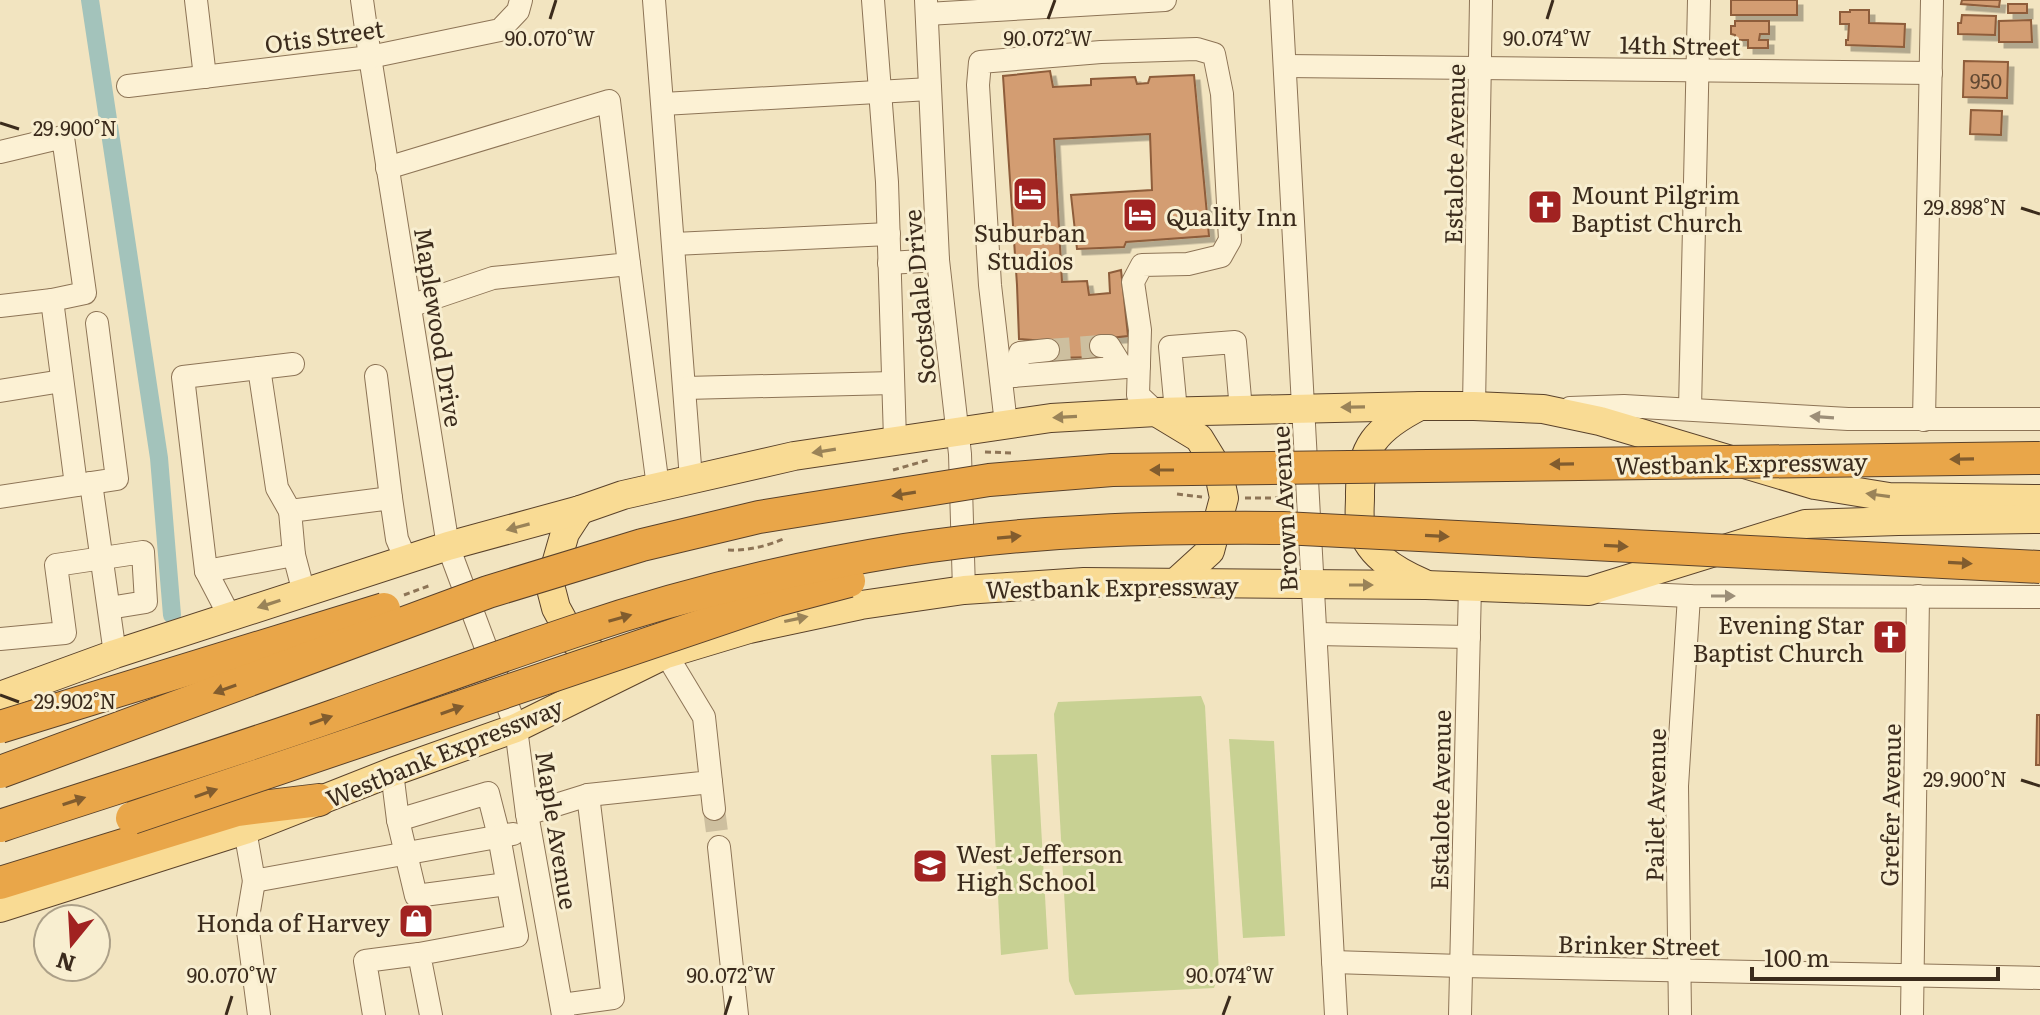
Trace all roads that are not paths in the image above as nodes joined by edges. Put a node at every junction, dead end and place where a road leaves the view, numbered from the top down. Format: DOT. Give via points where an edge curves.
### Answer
graph roads {
  1 [pos="196,0"];
  2 [pos="362,0"];
  3 [pos="654,0"];
  4 [pos="873,0"];
  5 [pos="1165,0"];
  6 [pos="1281,0"];
  7 [pos="1481,0"];
  8 [pos="1699,0"];
  9 [pos="1932,0"];
  10 [pos="520,5"];
  11 [pos="926,7"];
  12 [pos="370,57"];
  13 [pos="1285,66"];
  14 [pos="1480,68"];
  15 [pos="1697,71"];
  16 [pos="1931,73"];
  17 [pos="205,77"];
  18 [pos="128,86"];
  19 [pos="930,89"];
  20 [pos="880,92"];
  21 [pos="663,104"];
  22 [pos="0,152"];
  23 [pos="387,168"];
  24 [pos="889,234"];
  25 [pos="674,244"];
  26 [pos="938,260"];
  27 [pos="889,263"];
  28 [pos="629,264"];
  29 [pos="52,300"];
  30 [pos="0,306"];
  31 [pos="410,306"];
  32 [pos="97,323"];
  33 [pos="1101,346"];
  34 [pos="1048,350"];
  35 [pos="293,364"];
  36 [pos="1130,366"];
  37 [pos="259,368"];
  38 [pos="376,376"];
  39 [pos="1007,377"];
  40 [pos="62,381"];
  41 [pos="893,383"];
  42 [pos="685,388"];
  43 [pos="0,391"];
  44 [pos="1421,406"];
  45 [pos="1474,406"];
  46 [pos="1304,408"];
  47 [pos="1543,409"];
  48 [pos="1690,409"];
  49 [pos="1241,410"];
  50 [pos="1166,412"];
  51 [pos="2040,419"];
  52 [pos="1924,420"];
  53 [pos="1006,424"];
  54 [pos="956,431"];
  55 [pos="895,439"];
  56 [pos="2040,458"];
  57 [pos="691,479"];
  58 [pos="83,484"];
  59 [pos="658,487"];
  60 [pos="0,497"];
  61 [pos="391,498"];
  62 [pos="2040,499"];
  63 [pos="580,510"];
  64 [pos="290,511"];
  65 [pos="2040,519"];
  66 [pos="642,545"];
  67 [pos="448,546"];
  68 [pos="904,550"];
  69 [pos="294,555"];
  70 [pos="101,556"];
  71 [pos="406,560"];
  72 [pos="2040,567"];
  73 [pos="206,571"];
  74 [pos="1176,582"];
  75 [pos="1314,585"];
  76 [pos="1426,585"];
  77 [pos="1470,586"];
  78 [pos="964,590"];
  79 [pos="1589,591"];
  80 [pos="304,593"];
  81 [pos="1689,596"];
  82 [pos="1918,596"];
  83 [pos="2040,597"];
  84 [pos="109,608"];
  85 [pos="230,617"];
  86 [pos="1316,634"];
  87 [pos="1469,637"];
  88 [pos="0,639"];
  89 [pos="115,654"];
  90 [pos="489,657"];
  91 [pos="654,660"];
  92 [pos="0,696"];
  93 [pos="0,727"];
  94 [pos="516,728"];
  95 [pos="0,772"];
  96 [pos="392,772"];
  97 [pos="711,782"];
  98 [pos="588,795"];
  99 [pos="319,800"];
  100 [pos="714,809"];
  101 [pos="398,820"];
  102 [pos="528,822"];
  103 [pos="0,826"];
  104 [pos="245,830"];
  105 [pos="499,836"];
  106 [pos="719,847"];
  107 [pos="407,853"];
  108 [pos="0,863"];
  109 [pos="254,881"];
  110 [pos="0,883"];
  111 [pos="507,884"];
  112 [pos="0,908"];
  113 [pos="419,954"];
  114 [pos="1333,962"];
  115 [pos="1461,966"];
  116 [pos="1680,971"];
  117 [pos="1913,975"];
  118 [pos="2040,978"];
  119 [pos="562,1010"];
  120 [pos="259,1015"];
  121 [pos="374,1015"];
  122 [pos="431,1015"];
  123 [pos="737,1015"];
  124 [pos="1336,1015"];
  125 [pos="1460,1015"];
  126 [pos="1680,1015"];
  127 [pos="1912,1015"];
  1 -- 17 [label="street"];
  2 -- 12 [label="street, Maplewood Drive"];
  3 -- 21 [label="street"];
  4 -- 20 [label="street"];
  5 -- 11 [label="street"];
  6 -- 13 [label="street, Brown Avenue"];
  7 -- 14 [label="street, Estalote Avenue"];
  8 -- 15 [label="street"];
  9 -- 16 [label="street"];
  10 -- 12 [label="street, Otis Street" via="500,30"];
  11 -- 19 [label="street, Scotsdale Drive"];
  12 -- 17 [label="street, Otis Street"];
  12 -- 23 [label="street, Maplewood Drive"];
  13 -- 14 [label="street, 14th Street"];
  13 -- 46 [label="street, Brown Avenue"];
  14 -- 15 [label="street, 14th Street"];
  14 -- 45 [label="street, Estalote Avenue"];
  15 -- 16 [label="street, 14th Street"];
  15 -- 48 [label="street"];
  16 -- 52 [label="street"];
  17 -- 18 [label="street, Otis Street"];
  19 -- 20 [label="street"];
  19 -- 26 [label="street, Scotsdale Drive"];
  20 -- 21 [label="street"];
  20 -- 24 [label="street"];
  21 -- 25 [label="street"];
  22 -- 29 [label="street" via="63,137 85,293"];
  23 -- 28 [label="street" via="609,101"];
  23 -- 31 [label="street, Maplewood Drive"];
  24 -- 25 [label="street"];
  24 -- 27 [label="street"];
  25 -- 42 [label="street"];
  26 -- 27 [label="street"];
  26 -- 54 [label="street, Scotsdale Drive"];
  27 -- 41 [label="street"];
  28 -- 31 [label="street" via="493,278"];
  28 -- 59 [label="street"];
  29 -- 30 [label="street"];
  29 -- 40 [label="street"];
  31 -- 67 [label="street, Maplewood Drive"];
  32 -- 58 [label="street" via="117,479"];
  33 -- 36 [label="street" via="1109,346"];
  34 -- 39 [label="street" via="1020,353"];
  35 -- 37 [label="street"];
  36 -- 39 [label="street"];
  36 -- 39 [label="street" via="1140,330 1133,282 1142,265 1188,264 1221,256 1230,240 1222,94 1214,54 1197,49 980,62 990,285"];
  36 -- 50 [label="street" via="1138,395"];
  37 -- 64 [label="street" via="277,488"];
  37 -- 73 [label="street" via="183,377"];
  38 -- 61 [label="street"];
  39 -- 53 [label="street"];
  40 -- 43 [label="street"];
  40 -- 58 [label="street"];
  41 -- 42 [label="street"];
  41 -- 55 [label="street"];
  42 -- 57 [label="street"];
  44 -- 45 [label="main road, Westbank Expressway"];
  44 -- 46 [label="main road, Westbank Expressway, one-way"];
  44 -- 76 [label="main road" via="1372,441 1360,479 1360,520 1367,542 1387,563"];
  45 -- 47 [label="main road, Westbank Expressway"];
  46 -- 49 [label="main road, Westbank Expressway"];
  46 -- 75 [label="street, Brown Avenue"];
  47 -- 48 [label="street, Westbank Expressway"];
  62 -- 47 [label="main road, one-way" via="1889,497 1815,485"];
  52 -- 48 [label="street, Westbank Expressway, one-way"];
  49 -- 50 [label="main road, Westbank Expressway"];
  49 -- 50 [label="street" via="1235,342 1170,347"];
  50 -- 53 [label="main road, Westbank Expressway, one-way"];
  50 -- 74 [label="main road" via="1199,438 1218,469 1224,498 1210,551"];
  51 -- 52 [label="street, Westbank Expressway"];
  53 -- 54 [label="main road, Westbank Expressway"];
  54 -- 55 [label="main road, Westbank Expressway"];
  54 -- 78 [label="street, Scotsdale Drive"];
  55 -- 57 [label="main road, Westbank Expressway, one-way"];
  56 -- 66 [label="highway, Westbank Expressway, one-way, bridge" via="1112,470 989,480 759,517"];
  57 -- 59 [label="main road, Westbank Expressway"];
  58 -- 60 [label="street"];
  58 -- 70 [label="street"];
  59 -- 63 [label="main road, Westbank Expressway"];
  61 -- 64 [label="street"];
  61 -- 71 [label="street"];
  63 -- 67 [label="main road, Westbank Expressway, one-way"];
  63 -- 91 [label="main road" via="565,533 550,585 556,608 574,641 596,655"];
  64 -- 69 [label="street"];
  65 -- 79 [label="main road" via="1805,524"];
  66 -- 93 [label="highway, bridge" via="548,559"];
  66 -- 95 [label="highway, Westbank Expressway, one-way, bridge" via="488,592"];
  67 -- 71 [label="main road, Westbank Expressway"];
  67 -- 90 [label="street, Maplewood Drive"];
  68 -- 72 [label="highway, Westbank Expressway, one-way, bridge" via="1080,531 1283,528"];
  103 -- 68 [label="highway, Westbank Expressway, one-way, bridge" via="577,630 738,585"];
  108 -- 68 [label="highway, one-way, bridge" via="777,600 859,578"];
  69 -- 73 [label="street"];
  69 -- 80 [label="street"];
  70 -- 84 [label="street"];
  70 -- 84 [label="street" via="143,552 146,602"];
  70 -- 88 [label="street" via="56,565 65,633"];
  71 -- 80 [label="main road, Westbank Expressway"];
  73 -- 85 [label="street"];
  74 -- 75 [label="main road, Westbank Expressway"];
  74 -- 78 [label="main road, Westbank Expressway"];
  75 -- 76 [label="main road, Westbank Expressway, one-way"];
  75 -- 86 [label="street, Brown Avenue"];
  76 -- 77 [label="main road, Westbank Expressway"];
  77 -- 79 [label="main road, Westbank Expressway"];
  77 -- 87 [label="street, Estalote Avenue"];
  91 -- 78 [label="main road, Westbank Expressway, one-way" via="749,629"];
  79 -- 81 [label="street, Westbank Expressway"];
  80 -- 85 [label="main road, Westbank Expressway, one-way"];
  81 -- 82 [label="street, Westbank Expressway, one-way"];
  81 -- 116 [label="street, Pailet Avenue" via="1677,786"];
  82 -- 83 [label="street, Westbank Expressway"];
  82 -- 117 [label="street, Grefer Avenue"];
  84 -- 89 [label="street"];
  85 -- 89 [label="main road, Westbank Expressway"];
  86 -- 87 [label="street"];
  86 -- 114 [label="street, Brown Avenue"];
  87 -- 115 [label="street, Estalote Avenue"];
  89 -- 92 [label="main road, Westbank Expressway"];
  90 -- 94 [label="street, Maple Avenue"];
  91 -- 94 [label="main road, Westbank Expressway"];
  91 -- 97 [label="street" via="704,717"];
  94 -- 96 [label="main road, Westbank Expressway"];
  94 -- 102 [label="street, Maple Avenue"];
  96 -- 99 [label="main road, Westbank Expressway"];
  96 -- 101 [label="street"];
  97 -- 98 [label="street"];
  97 -- 100 [label="street"];
  98 -- 102 [label="street"];
  98 -- 119 [label="street" via="613,998"];
  99 -- 104 [label="main road, Westbank Expressway"];
  99 -- 110 [label="highway" via="237,810"];
  101 -- 105 [label="street" via="488,793"];
  101 -- 107 [label="street"];
  102 -- 105 [label="street"];
  102 -- 119 [label="street, Maple Avenue"];
  104 -- 109 [label="street"];
  104 -- 112 [label="main road, Westbank Expressway"];
  105 -- 107 [label="street"];
  105 -- 111 [label="street"];
  106 -- 123 [label="street"];
  107 -- 109 [label="street"];
  107 -- 111 [label="street" via="416,896"];
  109 -- 120 [label="street" via="247,923"];
  111 -- 113 [label="street" via="517,936"];
  113 -- 121 [label="street" via="365,961"];
  113 -- 122 [label="street"];
  114 -- 115 [label="street, Brinker Street"];
  114 -- 124 [label="street, Brown Avenue"];
  115 -- 116 [label="street, Brinker Street"];
  115 -- 125 [label="street, Estalote Avenue"];
  116 -- 117 [label="street, Brinker Street"];
  116 -- 126 [label="street, Pailet Avenue"];
  117 -- 118 [label="street, Brinker Street"];
  117 -- 127 [label="street, Grefer Avenue"];
}
